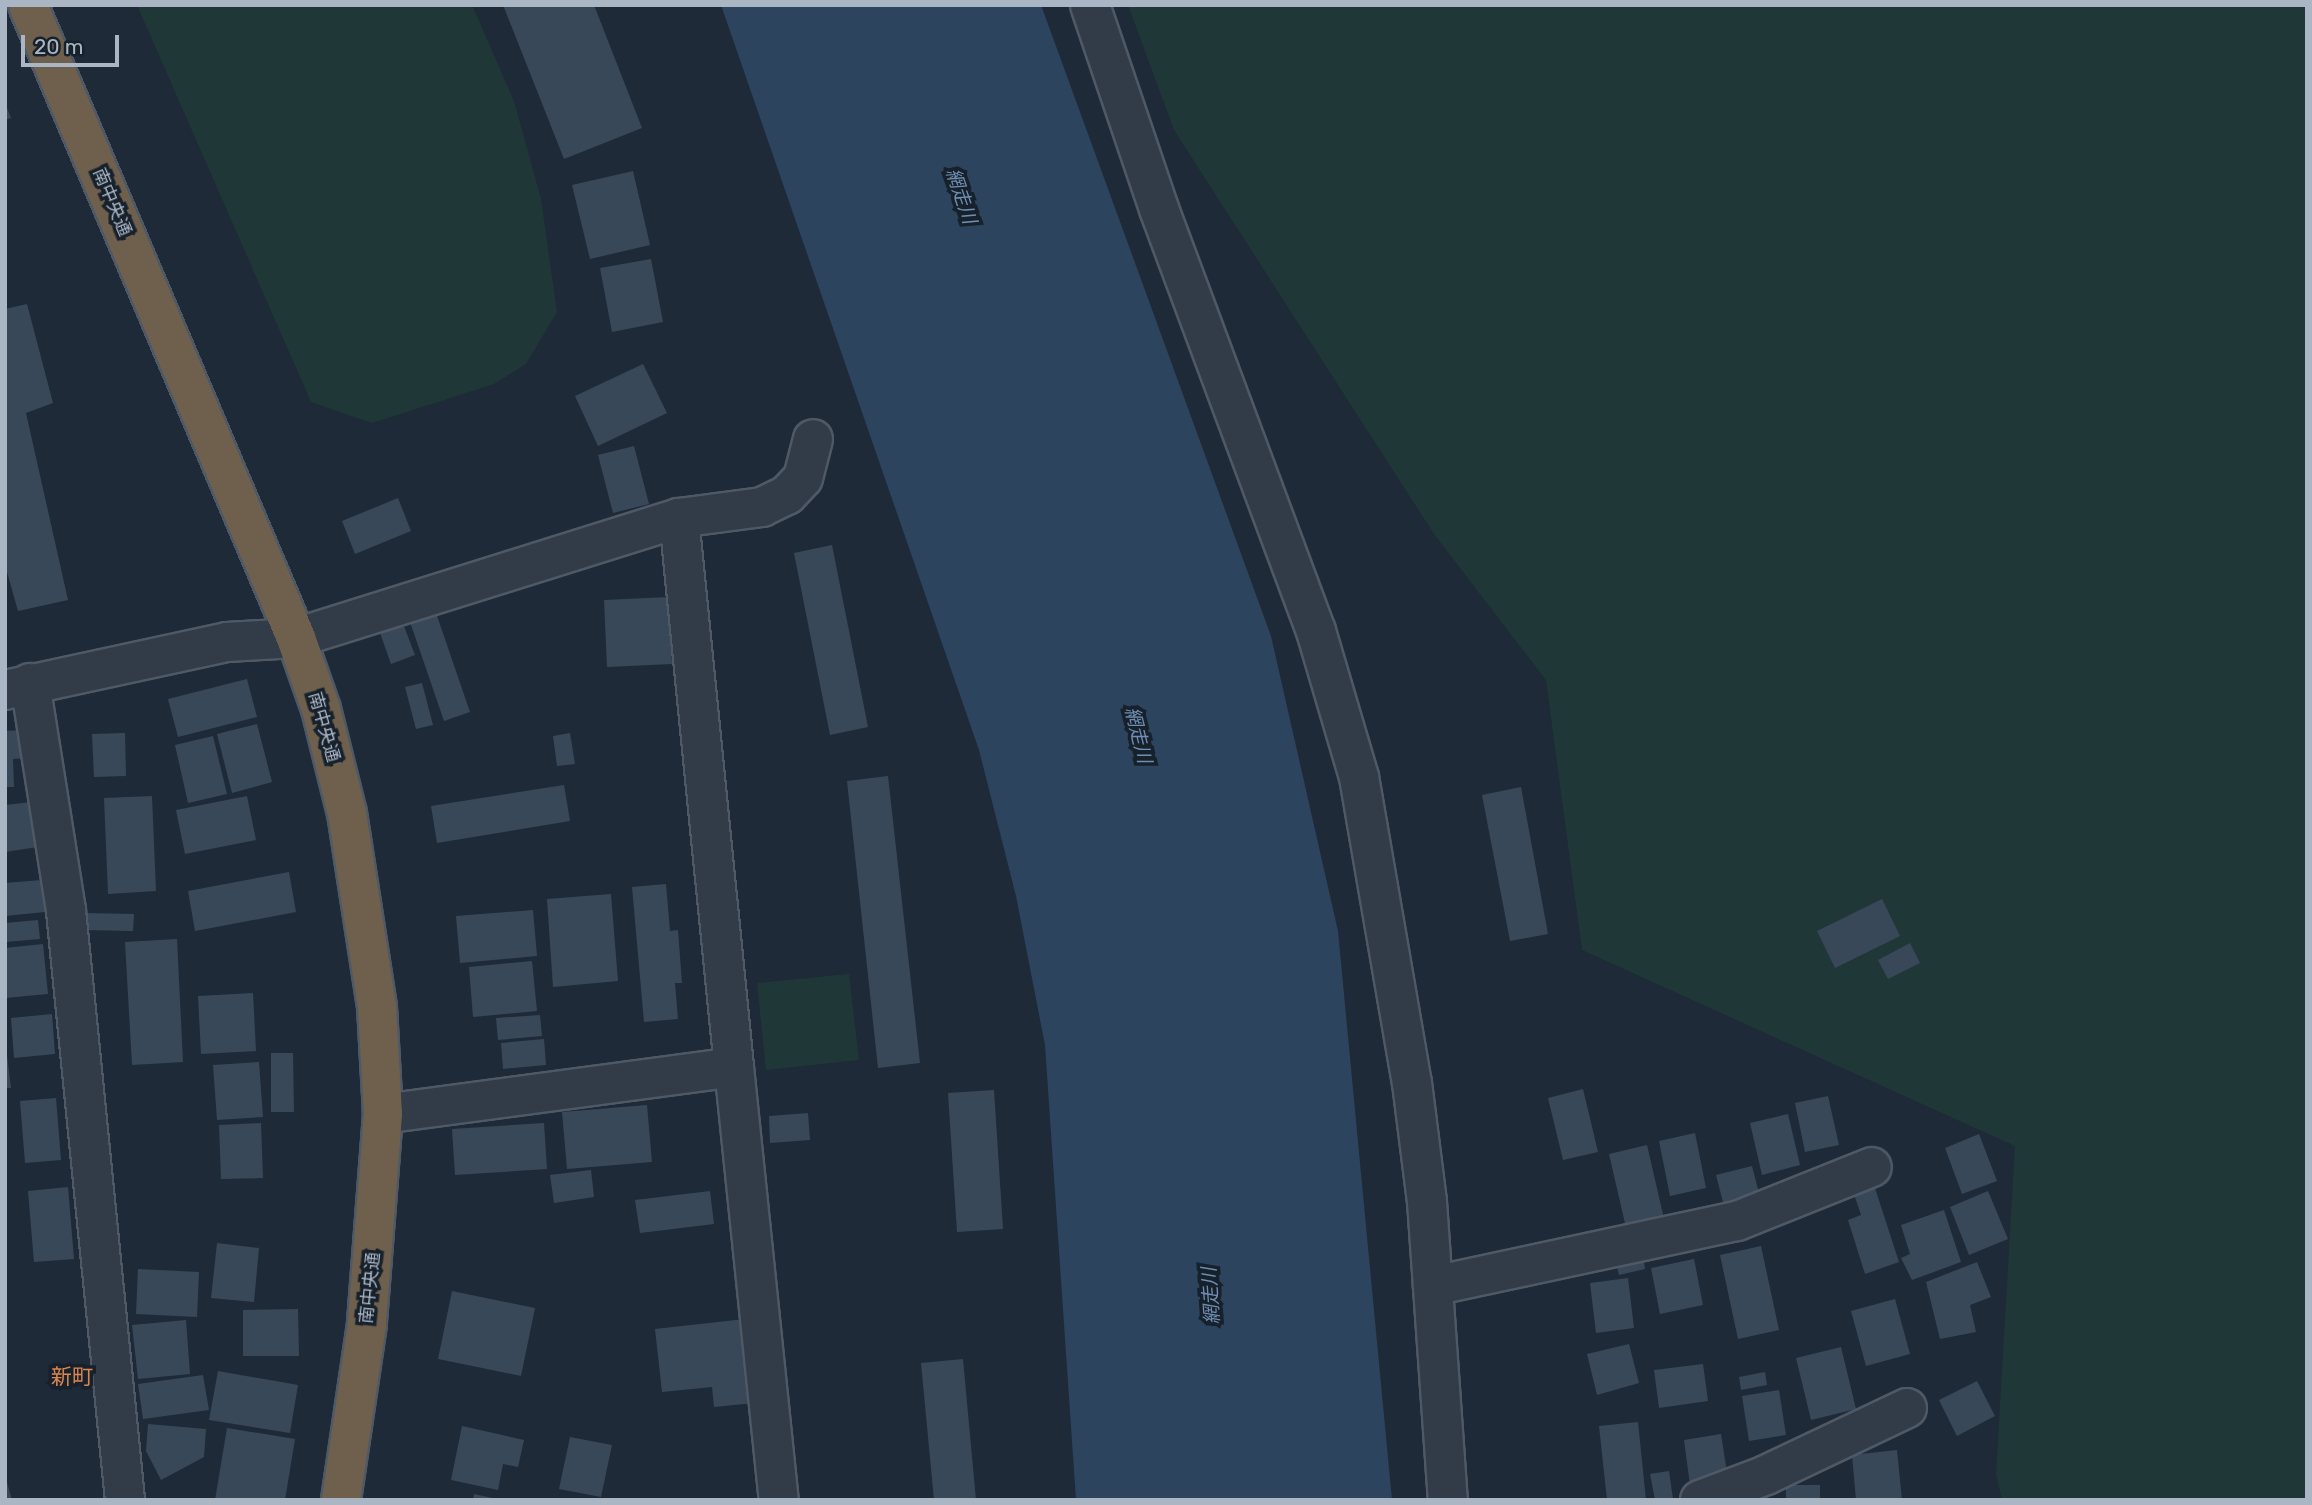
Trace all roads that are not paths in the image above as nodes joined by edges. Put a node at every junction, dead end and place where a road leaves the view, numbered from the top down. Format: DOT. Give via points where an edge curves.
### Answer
graph roads {
  1 [pos="28,5"];
  2 [pos="1090,5"];
  3 [pos="813,439"];
  4 [pos="679,518"];
  5 [pos="296,638"];
  6 [pos="18,686"];
  7 [pos="734,1067"];
  8 [pos="383,1114"];
  9 [pos="1872,1167"];
  10 [pos="1433,1286"];
  11 [pos="1907,1408"];
  12 [pos="125,1500"];
  13 [pos="341,1500"];
  14 [pos="779,1500"];
  15 [pos="1448,1500"];
  16 [pos="1700,1500"];
  1 -- 5 [label="highway, 南中央通"];
  2 -- 10 [label="street" via="1164,221 1316,631 1359,777 1412,1083"];
  3 -- 4 [label="street" via="803,478 786,495 762,507"];
  4 -- 5 [label="street"];
  4 -- 7 [label="street"];
  5 -- 6 [label="street" via="227,642"];
  5 -- 8 [label="highway, 南中央通" via="321,709 347,813 377,1007"];
  6 -- 12 [label="street" via="66,911"];
  7 -- 8 [label="street"];
  7 -- 14 [label="street"];
  8 -- 13 [label="highway, 南中央通" via="367,1324"];
  9 -- 10 [label="street" via="1737,1221"];
  10 -- 15 [label="street"];
  11 -- 16 [label="street" via="1766,1475"];
}
